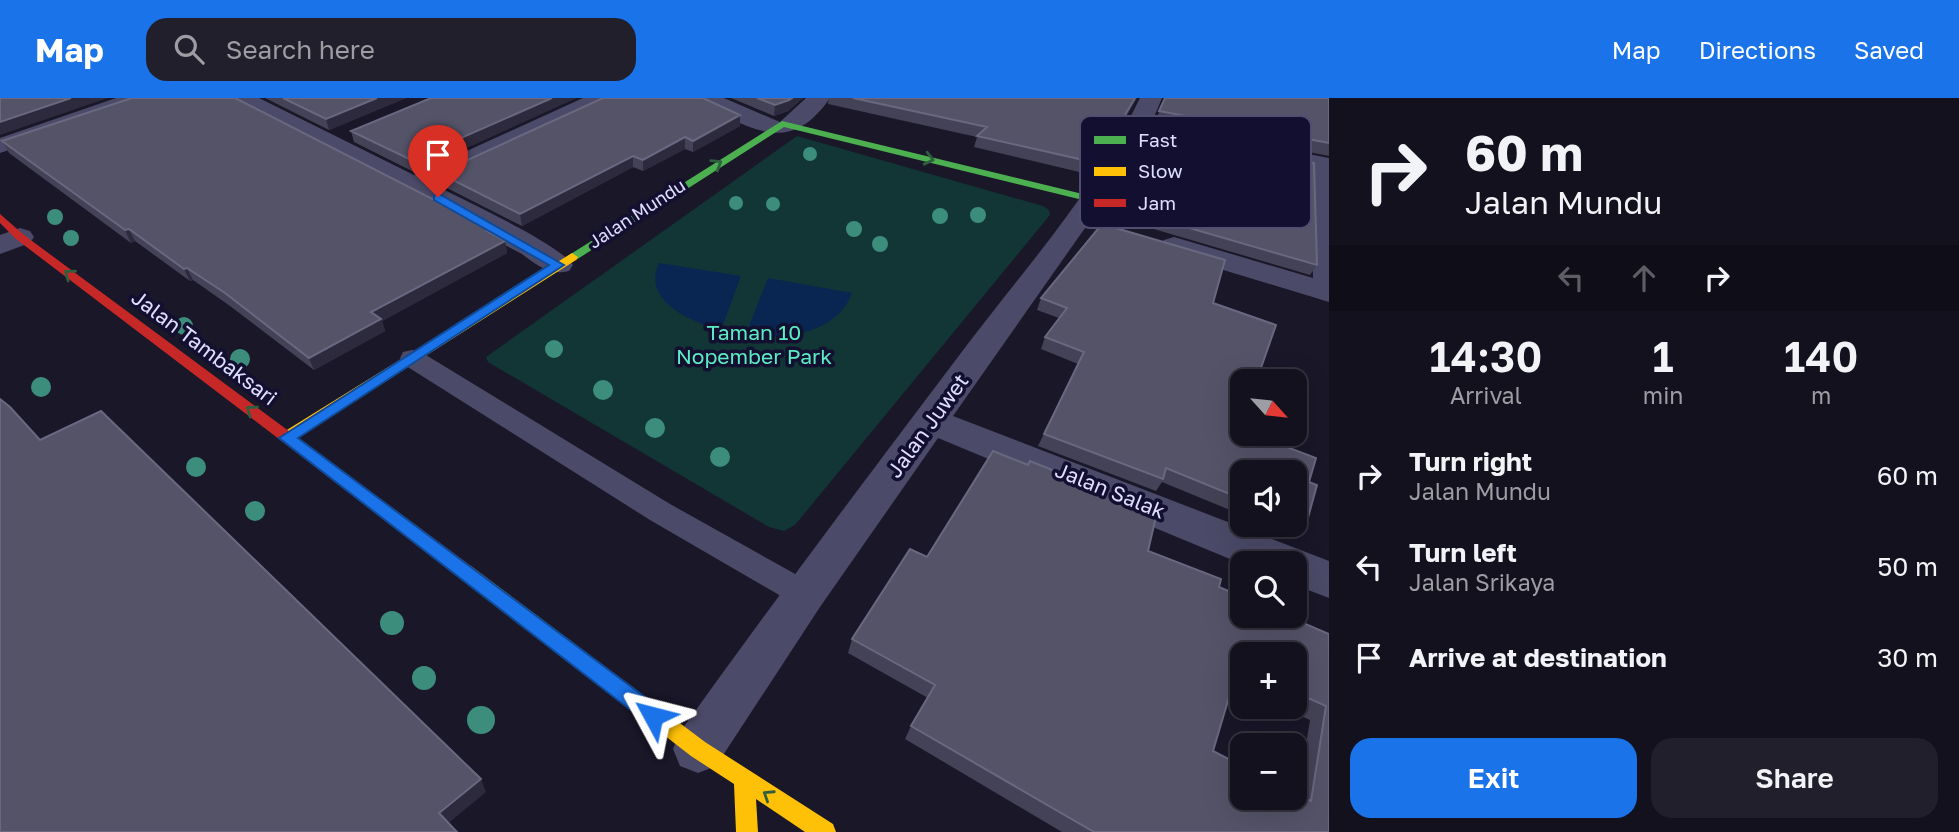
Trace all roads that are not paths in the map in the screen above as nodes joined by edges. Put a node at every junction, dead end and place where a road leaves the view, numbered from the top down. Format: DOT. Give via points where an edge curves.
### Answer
graph roads {
  1 [pos="138,98"];
  2 [pos="602,98"];
  3 [pos="704,98"];
  4 [pos="819,98"];
  5 [pos="1151,98"];
  6 [pos="247,99"];
  7 [pos="1143,116"];
  8 [pos="783,126"];
  9 [pos="0,146"];
  10 [pos="1327,166"];
  11 [pos="414,185"];
  12 [pos="1080,211"];
  13 [pos="1080,228"];
  14 [pos="7,233"];
  15 [pos="1153,239"];
  16 [pos="558,265"];
  17 [pos="1329,290"];
  18 [pos="412,358"];
  19 [pos="931,421"];
  20 [pos="287,438"];
  21 [pos="1256,551"];
  22 [pos="1307,571"];
  23 [pos="1329,580"];
  24 [pos="804,594"];
  25 [pos="698,750"];
  26 [pos="744,779"];
  27 [pos="747,832"];
  28 [pos="825,832"];
  1 -- 9 [label="street"];
  2 -- 11 [label="street"];
  3 -- 8 [label="street"];
  4 -- 8 [label="street"];
  5 -- 7 [label="street, Jalan Juwet"];
  6 -- 11 [label="street" via="338,138"];
  8 -- 12 [label="street, one-way"];
  16 -- 8 [label="street, Jalan Mundu, one-way"];
  10 -- 17 [label="street"];
  11 -- 16 [label="street"];
  13 -- 19 [label="street, Jalan Juwet"];
  20 -- 14 [label="street, Jalan Tambaksari, one-way"];
  15 -- 17 [label="street"];
  16 -- 18 [label="street, Jalan Mundu"];
  18 -- 20 [label="street, Jalan Mundu"];
  18 -- 24 [label="lane" via="660,512"];
  19 -- 21 [label="street, Jalan Salak"];
  19 -- 24 [label="street, Jalan Juwet"];
  20 -- 25 [label="street, Jalan Tambaksari"];
  22 -- 23 [label="street"];
  24 -- 25 [label="street, Jalan Juwet"];
  25 -- 26 [label="street, Jalan Tambaksari"];
  26 -- 27 [label="street"];
  28 -- 26 [label="street, Jalan Tambaksari, one-way"];
}
